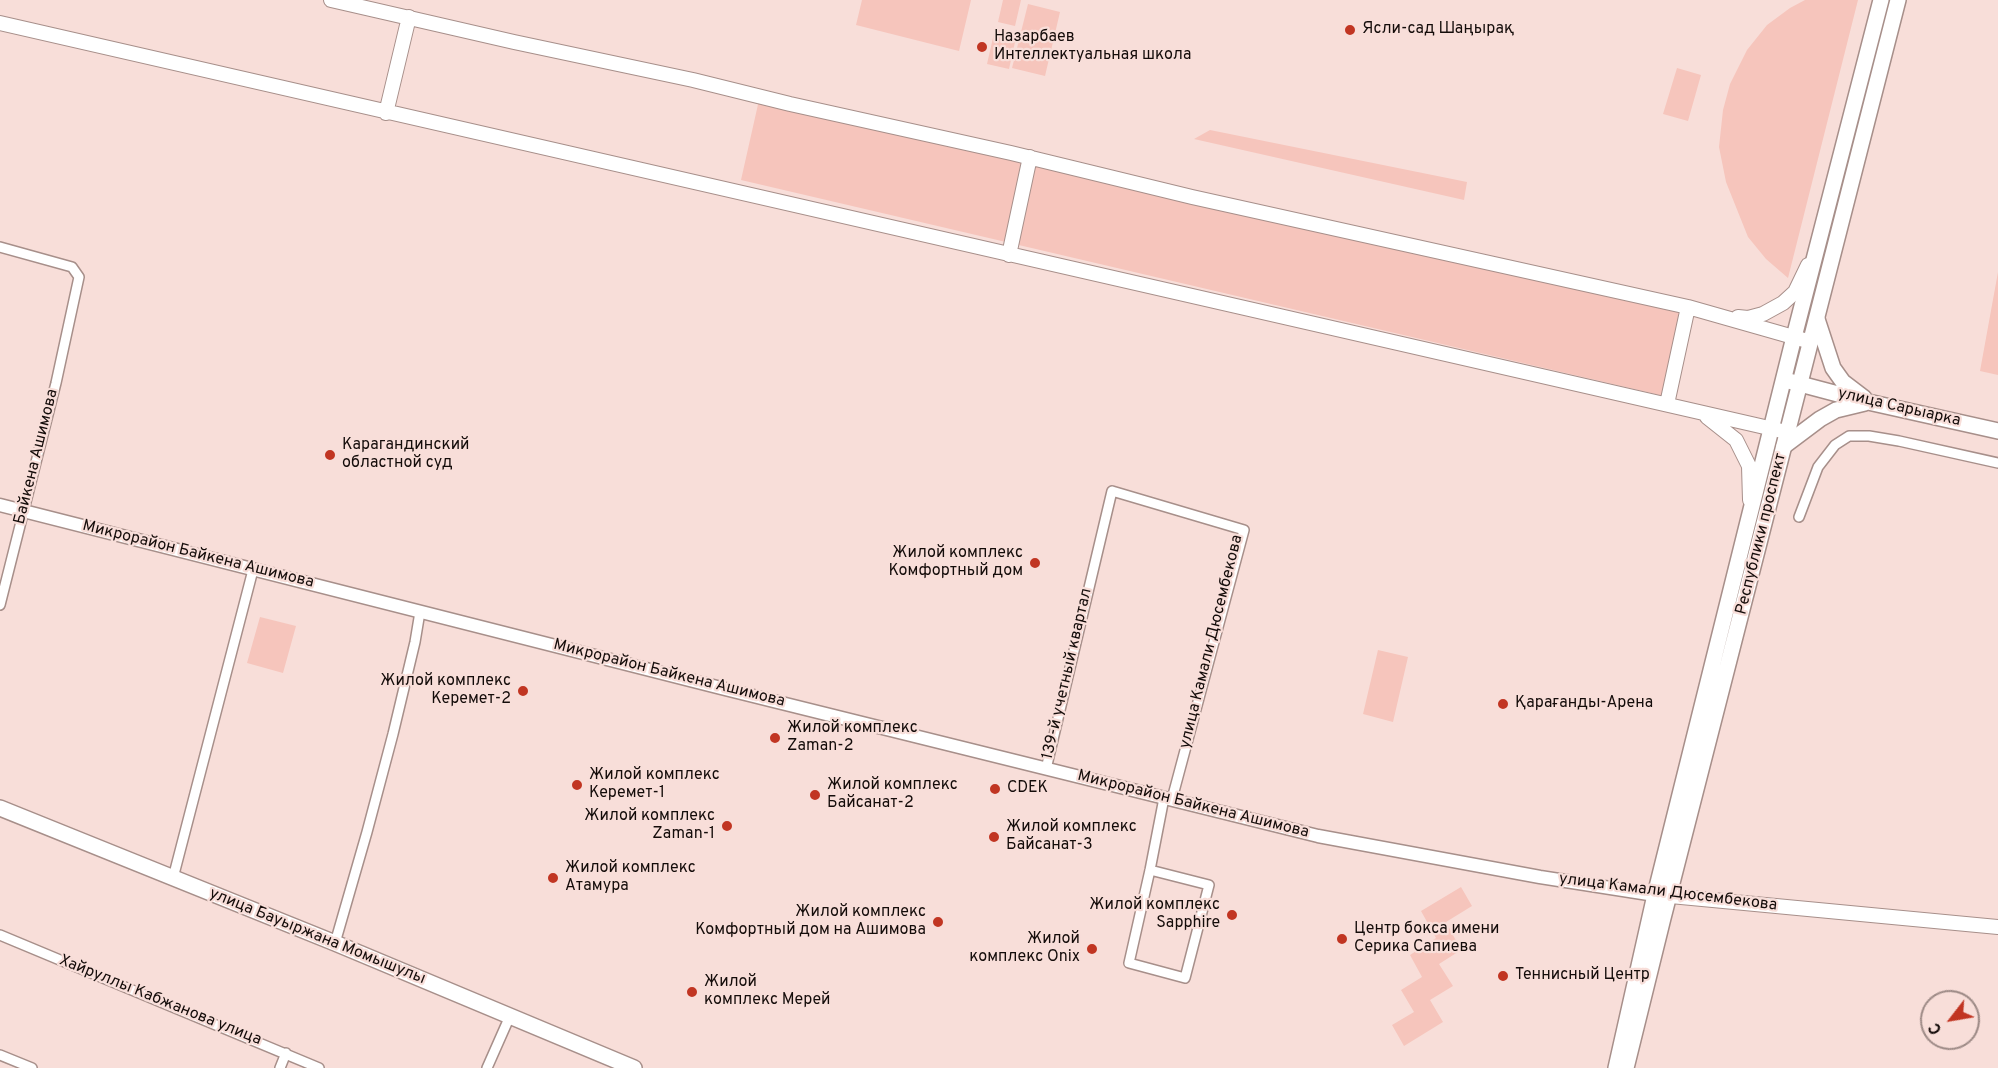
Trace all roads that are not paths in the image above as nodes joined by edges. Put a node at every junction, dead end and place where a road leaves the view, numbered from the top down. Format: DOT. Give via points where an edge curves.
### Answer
graph roads {
  1 [pos="332,0"];
  2 [pos="1881,0"];
  3 [pos="1898,0"];
  4 [pos="409,17"];
  5 [pos="0,23"];
  6 [pos="386,113"];
  7 [pos="1030,157"];
  8 [pos="1818,244"];
  9 [pos="0,247"];
  10 [pos="1009,255"];
  11 [pos="1694,309"];
  12 [pos="1817,319"];
  13 [pos="1794,337"];
  14 [pos="1811,342"];
  15 [pos="1785,380"];
  16 [pos="1800,385"];
  17 [pos="1868,402"];
  18 [pos="1667,404"];
  19 [pos="1700,412"];
  20 [pos="1772,429"];
  21 [pos="1998,430"];
  22 [pos="1786,439"];
  23 [pos="1998,463"];
  24 [pos="0,505"];
  25 [pos="23,511"];
  26 [pos="1750,515"];
  27 [pos="1799,517"];
  28 [pos="253,570"];
  29 [pos="1090,579"];
  30 [pos="0,605"];
  31 [pos="420,612"];
  32 [pos="1046,769"];
  33 [pos="1168,798"];
  34 [pos="0,808"];
  35 [pos="1340,841"];
  36 [pos="1150,870"];
  37 [pos="173,878"];
  38 [pos="1662,896"];
  39 [pos="1998,927"];
  40 [pos="0,935"];
  41 [pos="334,943"];
  42 [pos="510,1016"];
  43 [pos="286,1053"];
  44 [pos="0,1055"];
  45 [pos="32,1068"];
  46 [pos="280,1068"];
  47 [pos="319,1068"];
  48 [pos="487,1068"];
  49 [pos="634,1068"];
  50 [pos="1616,1068"];
  51 [pos="1626,1068"];
  1 -- 4 [label="main road"];
  2 -- 8 [label="main road, Республики проспект"];
  3 -- 12 [label="main road, Республики проспект"];
  4 -- 6 [label="main road"];
  4 -- 7 [label="main road"];
  5 -- 6 [label="main road"];
  6 -- 10 [label="main road"];
  7 -- 10 [label="main road"];
  7 -- 11 [label="main road"];
  8 -- 11 [label="main road" via="1795,291 1763,314 1745,318"];
  8 -- 13 [label="main road, Республики проспект"];
  9 -- 25 [label="street, Байкена Ашимова" via="72,267 78,277"];
  10 -- 18 [label="main road"];
  11 -- 13 [label="main road"];
  11 -- 18 [label="main road"];
  12 -- 14 [label="main road, Республики проспект"];
  12 -- 17 [label="main road" via="1833,368 1843,382"];
  13 -- 14 [label="main road"];
  13 -- 15 [label="main road, Республики проспект"];
  14 -- 16 [label="main road, Республики проспект"];
  15 -- 16 [label="main road, улица Сарыарка"];
  15 -- 20 [label="main road, Республики проспект"];
  16 -- 17 [label="main road, улица Сарыарка"];
  16 -- 22 [label="main road, Республики проспект"];
  17 -- 21 [label="main road, улица Сарыарка"];
  17 -- 22 [label="main road" via="1836,410"];
  18 -- 19 [label="main road"];
  19 -- 20 [label="main road"];
  19 -- 26 [label="main road" via="1736,440 1749,466"];
  20 -- 22 [label="main road"];
  20 -- 26 [label="main road, Республики проспект"];
  22 -- 38 [label="main road, Республики проспект"];
  23 -- 27 [label="street" via="1899,441 1849,436 1835,445 1818,467"];
  24 -- 25 [label="street, Микрорайон Байкена Ашимова"];
  25 -- 28 [label="street, Микрорайон Байкена Ашимова"];
  25 -- 30 [label="street, Байкена Ашимова"];
  26 -- 38 [label="main road, Республики проспект"];
  28 -- 31 [label="street, Микрорайон Байкена Ашимова"];
  28 -- 37 [label="street"];
  29 -- 32 [label="street, 139-й учетный квартал"];
  29 -- 33 [label="street, улица Камали Дюсембекова" via="1112,490 1244,530"];
  31 -- 32 [label="street, Микрорайон Байкена Ашимова"];
  31 -- 41 [label="street" via="393,734"];
  32 -- 33 [label="street, Микрорайон Байкена Ашимова"];
  33 -- 35 [label="street, Микрорайон Байкена Ашимова"];
  33 -- 36 [label="street"];
  34 -- 37 [label="main road, улица Бауыржана Момышулы"];
  35 -- 38 [label="street, улица Камали Дюсембекова"];
  36 -- 36 [label="street" via="1129,963 1185,978 1209,885"];
  37 -- 41 [label="main road, улица Бауыржана Момышулы"];
  38 -- 39 [label="main road, улица Камали Дюсембекова"];
  38 -- 50 [label="main road, Республики проспект"];
  38 -- 51 [label="main road, Республики проспект"];
  40 -- 43 [label="street, Хайруллы Кабжанова улица"];
  41 -- 42 [label="main road, улица Бауыржана Момышулы"];
  42 -- 48 [label="street"];
  42 -- 49 [label="main road, улица Бауыржана Момышулы"];
  43 -- 46 [label="street"];
  43 -- 47 [label="street, Хайруллы Кабжанова улица"];
  44 -- 45 [label="street"];
}
